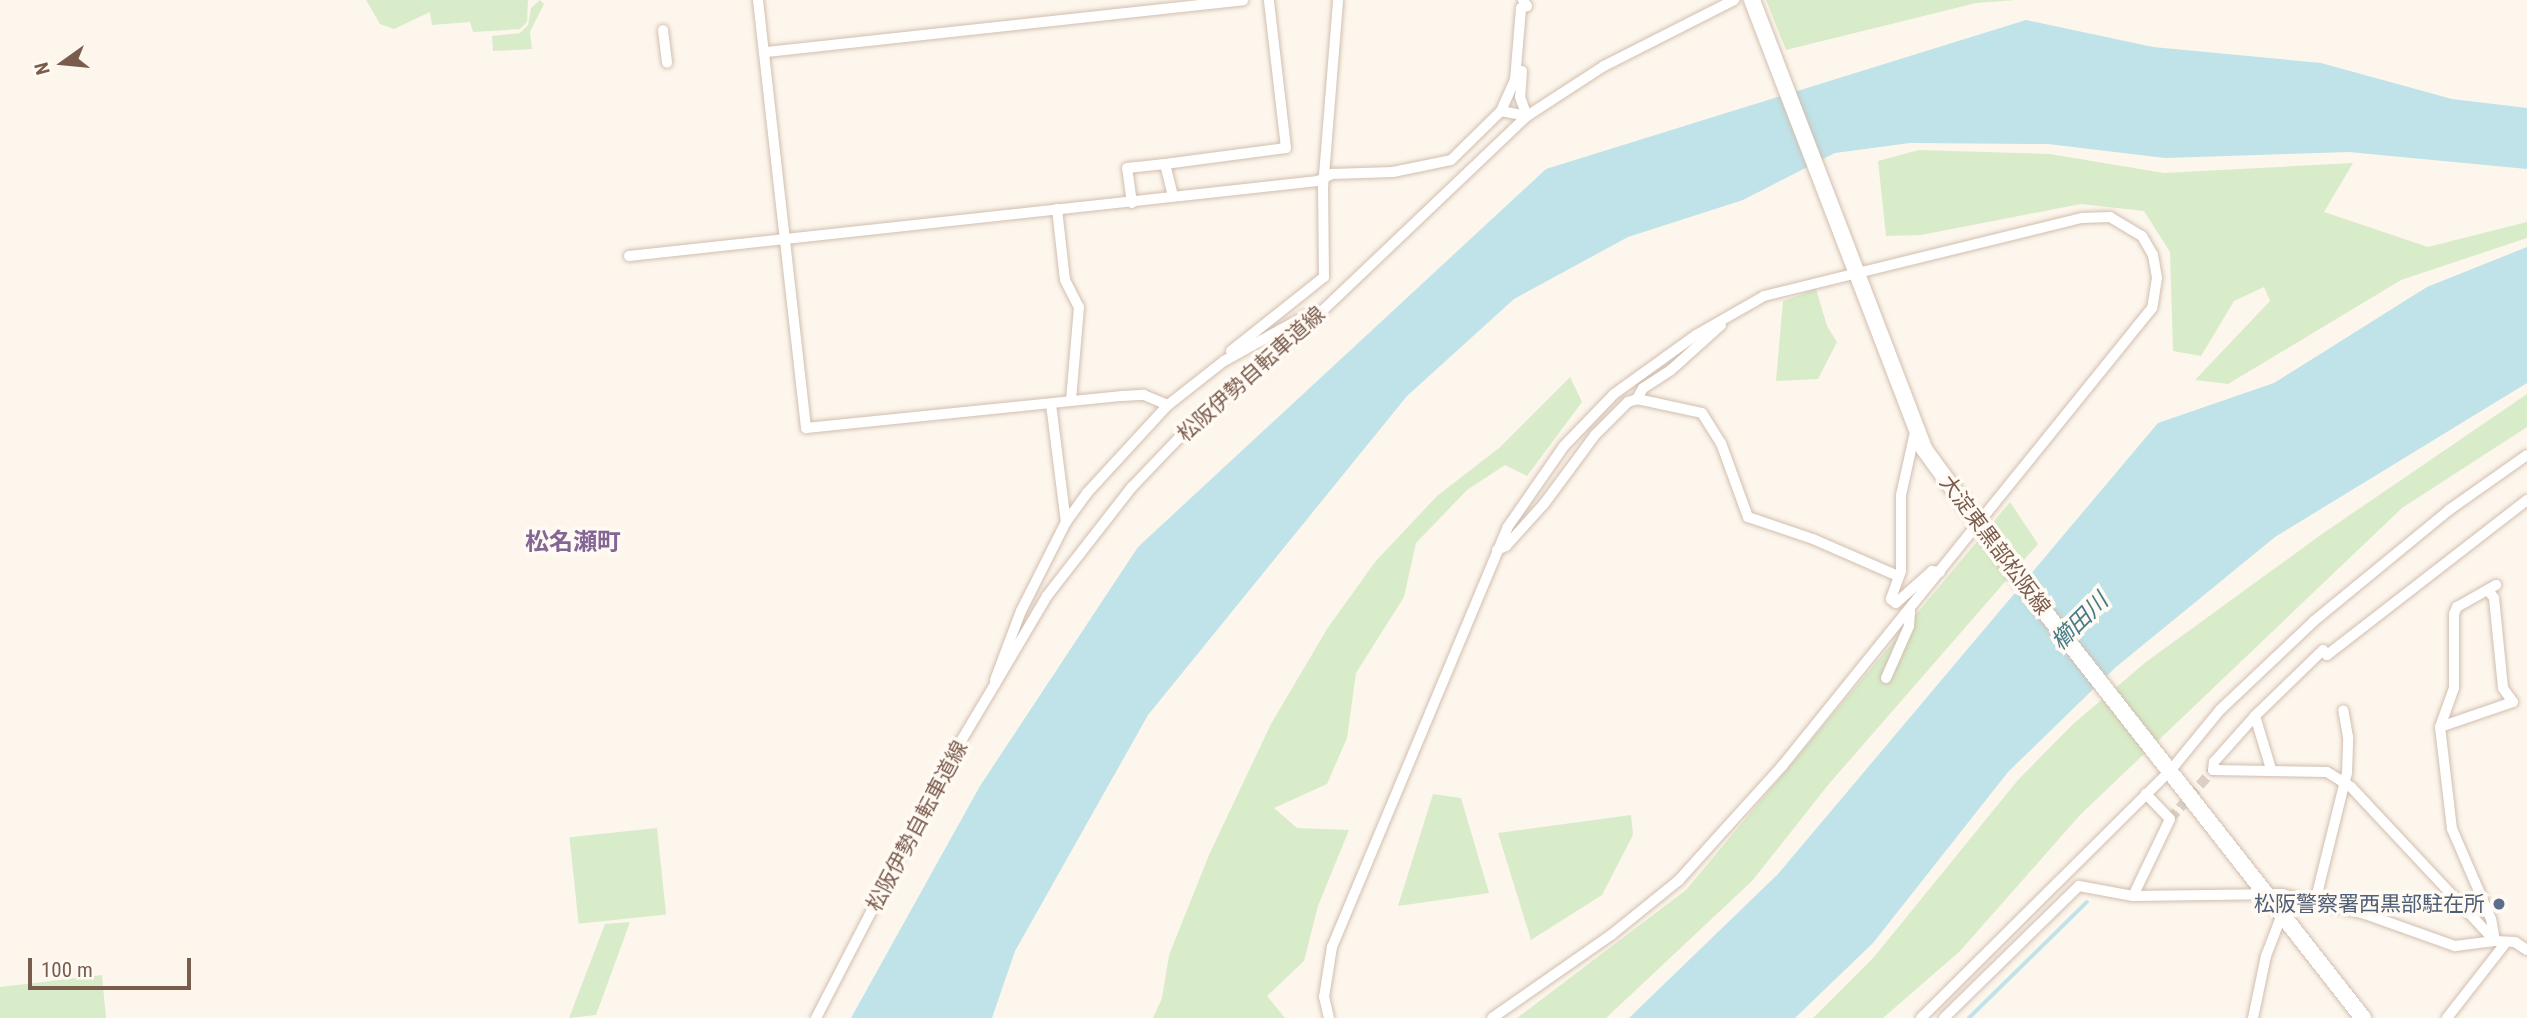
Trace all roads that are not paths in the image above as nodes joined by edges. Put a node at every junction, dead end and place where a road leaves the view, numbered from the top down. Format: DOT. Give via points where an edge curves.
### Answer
graph roads {
  1 [pos="758,0"];
  2 [pos="1243,0"];
  3 [pos="1269,0"];
  4 [pos="1338,0"];
  5 [pos="1734,0"];
  6 [pos="1752,1"];
  7 [pos="1526,2"];
  8 [pos="663,30"];
  9 [pos="767,52"];
  10 [pos="667,63"];
  11 [pos="1502,111"];
  12 [pos="1527,116"];
  13 [pos="1165,163"];
  14 [pos="1324,178"];
  15 [pos="1173,196"];
  16 [pos="1132,203"];
  17 [pos="1057,209"];
  18 [pos="787,240"];
  19 [pos="629,256"];
  20 [pos="1853,270"];
  21 [pos="1729,314"];
  22 [pos="1318,316"];
  23 [pos="1224,361"];
  24 [pos="1637,399"];
  25 [pos="1071,401"];
  26 [pos="1051,404"];
  27 [pos="1168,405"];
  28 [pos="1915,432"];
  29 [pos="2527,455"];
  30 [pos="2527,500"];
  31 [pos="1066,522"];
  32 [pos="1980,528"];
  33 [pos="1497,550"];
  34 [pos="1940,572"];
  35 [pos="1898,576"];
  36 [pos="1910,611"];
  37 [pos="1886,678"];
  38 [pos="995,684"];
  39 [pos="2343,710"];
  40 [pos="2255,716"];
  41 [pos="2440,727"];
  42 [pos="2167,768"];
  43 [pos="2271,769"];
  44 [pos="2343,782"];
  45 [pos="2146,794"];
  46 [pos="2268,895"];
  47 [pos="2133,896"];
  48 [pos="2315,902"];
  49 [pos="2281,917"];
  50 [pos="2500,943"];
  51 [pos="2527,950"];
  52 [pos="816,1018"];
  53 [pos="1329,1018"];
  54 [pos="1492,1018"];
  55 [pos="1921,1018"];
  56 [pos="1944,1018"];
  57 [pos="2253,1018"];
  58 [pos="2363,1018"];
  59 [pos="2447,1018"];
  1 -- 9 [label="street"];
  2 -- 9 [label="street"];
  3 -- 13 [label="street" via="1286,148"];
  4 -- 14 [label="street"];
  5 -- 12 [label="street, 松阪伊勢自転車道線" via="1604,66"];
  6 -- 20 [label="main road, 大淀東黒部松阪線"];
  7 -- 11 [label="street" via="1521,8 1515,79"];
  7 -- 12 [label="street" via="1520,97"];
  8 -- 10 [label="street"];
  9 -- 18 [label="street"];
  11 -- 12 [label="street"];
  11 -- 14 [label="street" via="1451,160"];
  12 -- 22 [label="street, 松阪伊勢自転車道線"];
  13 -- 15 [label="street"];
  13 -- 16 [label="street" via="1127,168"];
  14 -- 15 [label="street"];
  14 -- 23 [label="street" via="1324,277"];
  15 -- 16 [label="street"];
  16 -- 17 [label="street"];
  17 -- 18 [label="street"];
  17 -- 25 [label="street" via="1065,280 1079,307"];
  18 -- 19 [label="street"];
  18 -- 26 [label="street" via="806,428"];
  20 -- 21 [label="street" via="1764,296"];
  20 -- 28 [label="main road, 大淀東黒部松阪線"];
  20 -- 32 [label="street" via="2095,217 2124,223 2142,236 2153,255 2157,278 2152,308"];
  21 -- 24 [label="street" via="1671,370 1643,388"];
  21 -- 33 [label="street" via="1614,394 1564,446 1507,528"];
  22 -- 23 [label="street" via="1311,313"];
  22 -- 38 [label="street, 松阪伊勢自転車道線" via="1220,397 1132,487 1047,596"];
  23 -- 27 [label="street"];
  24 -- 33 [label="street" via="1628,402 1595,435 1544,504"];
  24 -- 35 [label="street" via="1702,414 1721,443 1748,517"];
  25 -- 26 [label="street"];
  25 -- 27 [label="street" via="1143,396"];
  26 -- 31 [label="street"];
  27 -- 31 [label="street"];
  28 -- 32 [label="main road, 大淀東黒部松阪線"];
  28 -- 35 [label="street" via="1901,495"];
  29 -- 42 [label="street" via="2449,510 2324,612 2220,710"];
  30 -- 40 [label="street" via="2328,655 2323,650"];
  31 -- 38 [label="street" via="1021,611 995,671"];
  32 -- 34 [label="street"];
  32 -- 42 [label="main road, 大淀東黒部松阪線"];
  33 -- 53 [label="street" via="1332,947 1324,997"];
  34 -- 35 [label="street" via="1932,571 1896,603 1891,600"];
  34 -- 36 [label="street"];
  36 -- 37 [label="street" via="1909,626"];
  36 -- 54 [label="street" via="1703,857 1611,935"];
  38 -- 52 [label="street, 松阪伊勢自転車道線" via="949,761"];
  39 -- 44 [label="street" via="2348,737"];
  40 -- 43 [label="street"];
  40 -- 43 [label="street" via="2214,762 2213,771"];
  41 -- 41 [label="street" via="2454,688 2454,614 2457,607 2492,587 2504,688 2513,702"];
  41 -- 50 [label="street" via="2452,829"];
  42 -- 45 [label="street"];
  42 -- 46 [label="main road, 大淀東黒部松阪線"];
  43 -- 44 [label="street" via="2327,772"];
  44 -- 48 [label="street"];
  44 -- 50 [label="street"];
  45 -- 47 [label="street" via="2170,819"];
  45 -- 55 [label="street"];
  46 -- 47 [label="street" via="2240,891"];
  46 -- 48 [label="street"];
  46 -- 49 [label="main road, 大淀東黒部松阪線"];
  47 -- 56 [label="street" via="2080,886 2071,890"];
  48 -- 50 [label="street" via="2455,946"];
  49 -- 57 [label="street" via="2266,956"];
  49 -- 58 [label="main road, 大淀東黒部松阪線"];
  50 -- 51 [label="street" via="2515,942"];
  50 -- 59 [label="street"];
}
